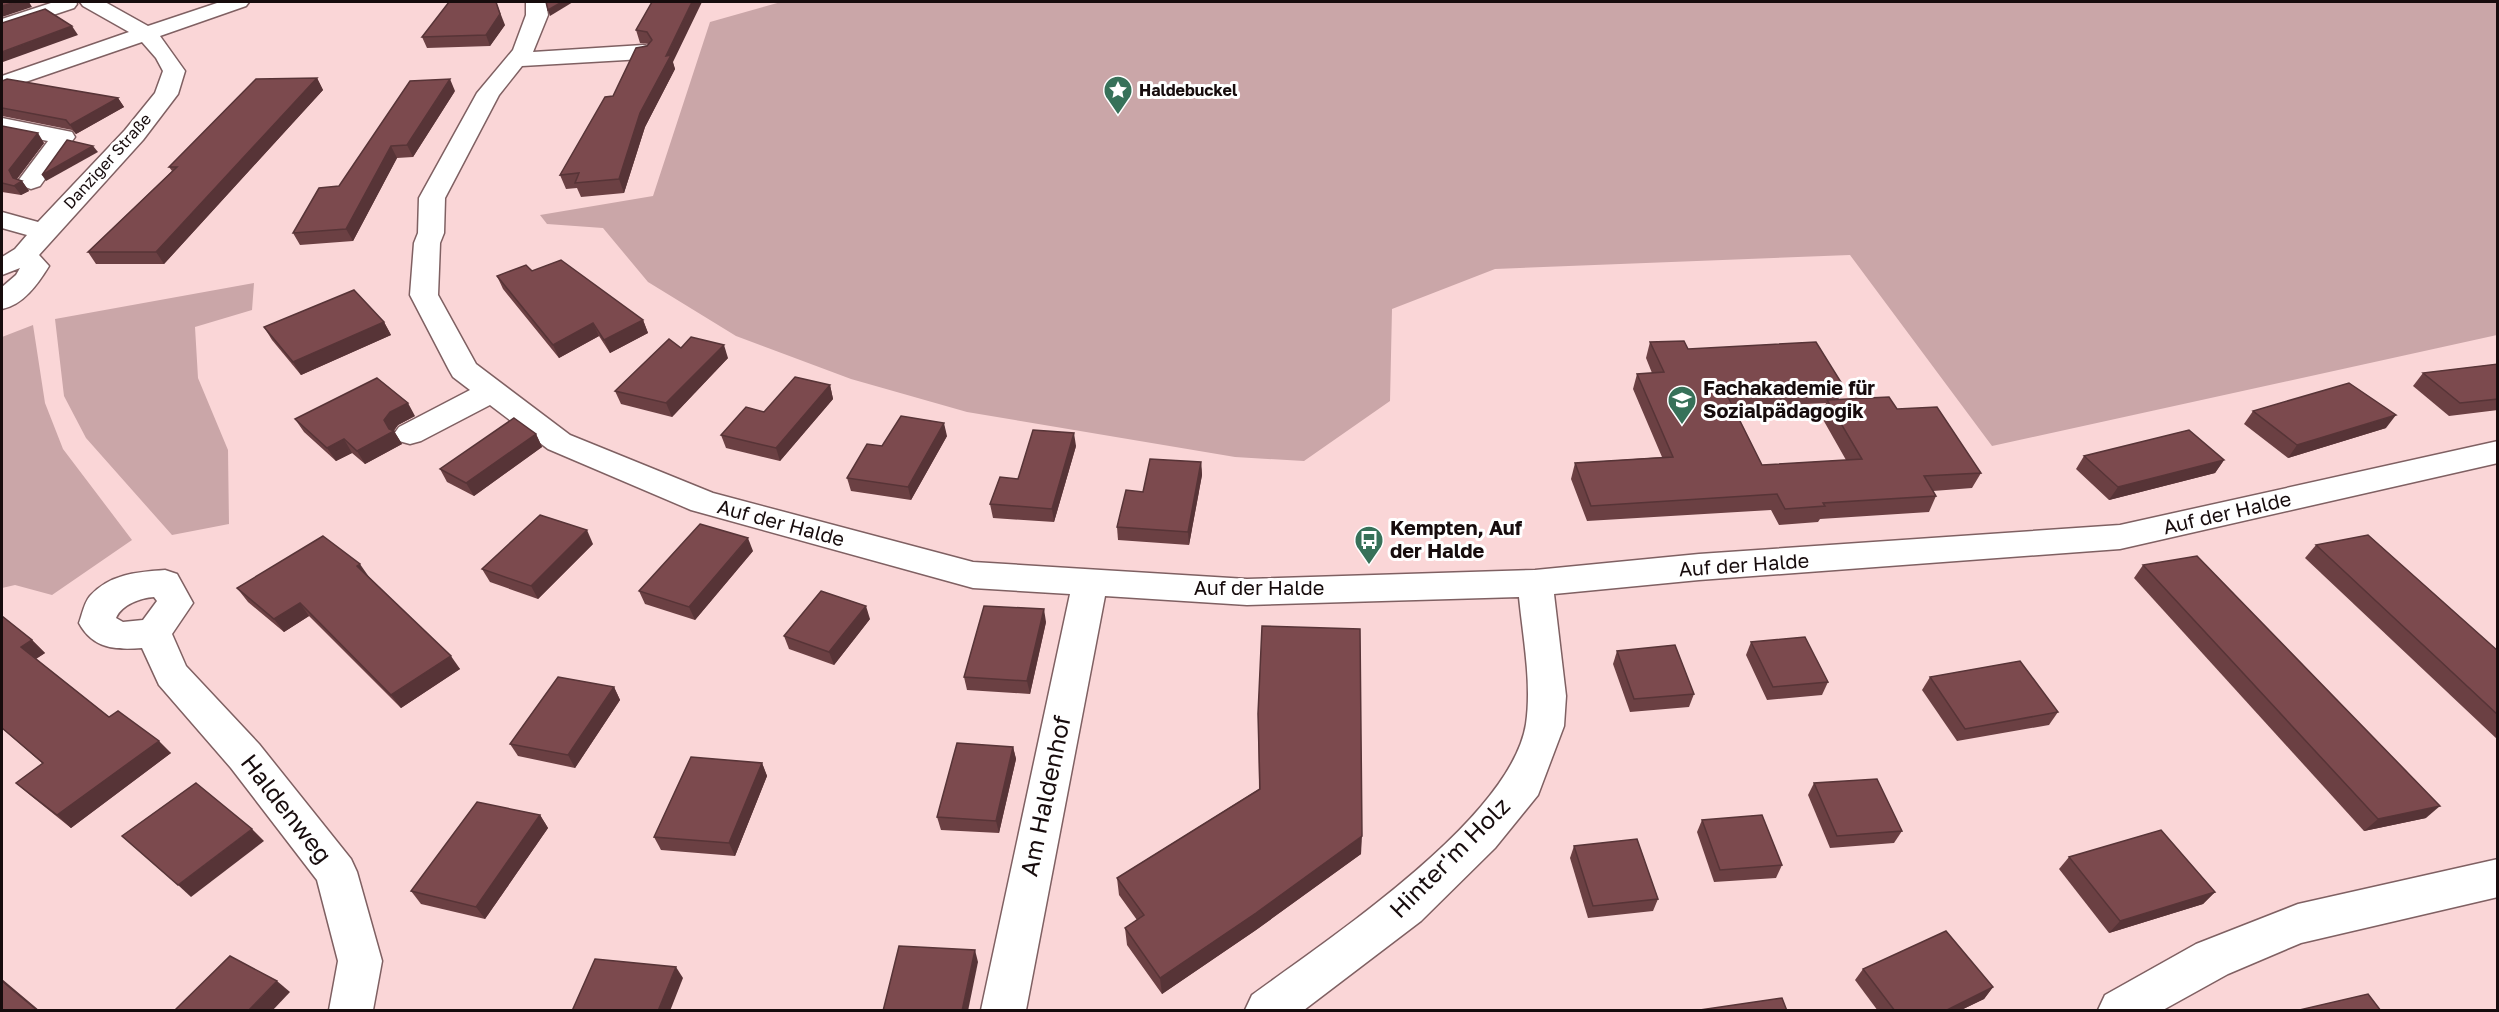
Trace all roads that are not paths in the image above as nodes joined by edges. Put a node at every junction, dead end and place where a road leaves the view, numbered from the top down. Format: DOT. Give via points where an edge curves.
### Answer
graph roads {
  1 [pos="90,2"];
  2 [pos="239,2"];
  3 [pos="536,2"];
  4 [pos="67,4"];
  5 [pos="2,26"];
  6 [pos="148,33"];
  7 [pos="643,52"];
  8 [pos="516,60"];
  9 [pos="2,82"];
  10 [pos="2,125"];
  11 [pos="31,181"];
  12 [pos="2,220"];
  13 [pos="44,231"];
  14 [pos="13,261"];
  15 [pos="2,302"];
  16 [pos="492,390"];
  17 [pos="410,434"];
  18 [pos="2498,452"];
  19 [pos="1090,582"];
  20 [pos="1534,583"];
  21 [pos="153,633"];
  22 [pos="2498,878"];
  23 [pos="351,1011"];
  24 [pos="1003,1011"];
  25 [pos="1268,1011"];
  26 [pos="2121,1011"];
  1 -- 6 [label="street"];
  2 -- 6 [label="street"];
  3 -- 8 [label="street, Auf der Halde" via="537,15"];
  4 -- 5 [label="street"];
  6 -- 9 [label="street"];
  6 -- 13 [label="street, Danziger Straße" via="174,71 166,94 134,135"];
  7 -- 8 [label="street"];
  8 -- 16 [label="street, Auf der Halde" via="489,93 432,198 427,243 424,295 464,370"];
  10 -- 11 [label="street" via="63,137"];
  12 -- 13 [label="street"];
  13 -- 14 [label="street, Danziger Straße"];
  14 -- 15 [label="street, Danziger Straße" via="34,266 27,280"];
  16 -- 17 [label="street"];
  16 -- 19 [label="street, Auf der Halde" via="559,442 703,502 973,575"];
  18 -- 20 [label="street, Auf der Halde" via="2120,537 1699,567"];
  19 -- 20 [label="street, Auf der Halde" via="1247,592"];
  19 -- 24 [label="street, Am Haldenhof"];
  20 -- 25 [label="street, Hinter'm Holz" via="1547,696 1545,726 1524,783 1481,835 1406,907"];
  21 -- 23 [label="street, Haldenweg" via="171,675 245,756 336,872 360,961"];
  22 -- 26 [label="street" via="2298,924 2212,959"];
}
